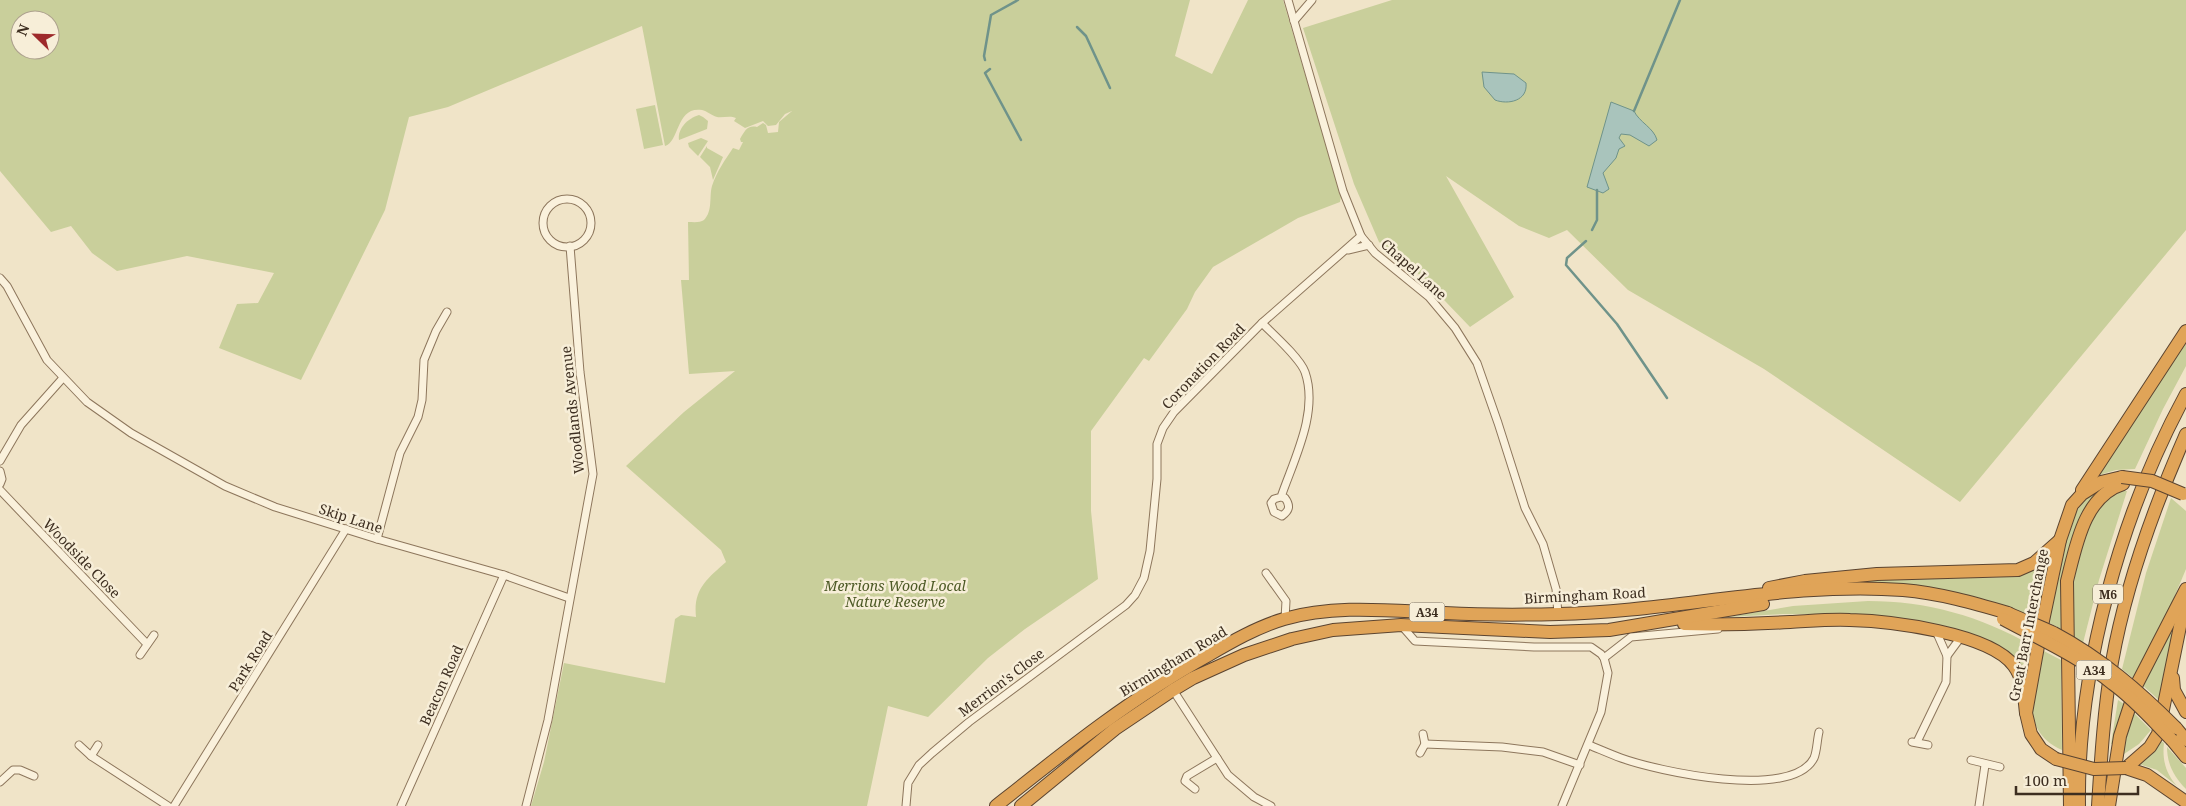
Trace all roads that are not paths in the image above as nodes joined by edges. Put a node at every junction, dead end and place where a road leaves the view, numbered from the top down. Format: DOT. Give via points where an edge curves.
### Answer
graph roads {
  1 [pos="1288,0"];
  2 [pos="1312,0"];
  3 [pos="1294,21"];
  4 [pos="1362,236"];
  5 [pos="1369,245"];
  6 [pos="570,246"];
  7 [pos="1346,251"];
  8 [pos="0,278"];
  9 [pos="447,312"];
  10 [pos="1262,323"];
  11 [pos="2186,331"];
  12 [pos="62,379"];
  13 [pos="2186,394"];
  14 [pos="2186,434"];
  15 [pos="0,461"];
  16 [pos="0,471"];
  17 [pos="2123,480"];
  18 [pos="0,484"];
  19 [pos="0,490"];
  20 [pos="2185,495"];
  21 [pos="1281,497"];
  22 [pos="2072,505"];
  23 [pos="346,529"];
  24 [pos="377,539"];
  25 [pos="2060,540"];
  26 [pos="1266,573"];
  27 [pos="504,575"];
  28 [pos="2186,589"];
  29 [pos="1135,594"];
  30 [pos="2186,597"];
  31 [pos="569,598"];
  32 [pos="1713,608"];
  33 [pos="1558,614"];
  34 [pos="1298,616"];
  35 [pos="1285,619"];
  36 [pos="1653,624"];
  37 [pos="1401,625"];
  38 [pos="1734,625"];
  39 [pos="1354,628"];
  40 [pos="1333,630"];
  41 [pos="1936,631"];
  42 [pos="154,635"];
  43 [pos="1961,637"];
  44 [pos="147,644"];
  45 [pos="140,655"];
  46 [pos="1947,656"];
  47 [pos="1604,658"];
  48 [pos="2172,667"];
  49 [pos="1173,690"];
  50 [pos="2186,712"];
  51 [pos="2026,713"];
  52 [pos="1819,732"];
  53 [pos="1423,734"];
  54 [pos="2174,734"];
  55 [pos="2186,740"];
  56 [pos="1425,744"];
  57 [pos="79,745"];
  58 [pos="98,745"];
  59 [pos="1589,745"];
  60 [pos="1928,745"];
  61 [pos="1420,753"];
  62 [pos="91,756"];
  63 [pos="2186,757"];
  64 [pos="1217,758"];
  65 [pos="1970,760"];
  66 [pos="1580,765"];
  67 [pos="1985,765"];
  68 [pos="2000,767"];
  69 [pos="2126,768"];
  70 [pos="34,776"];
  71 [pos="0,782"];
  72 [pos="1195,789"];
  73 [pos="2186,802"];
  74 [pos="168,806"];
  75 [pos="174,806"];
  76 [pos="401,806"];
  77 [pos="526,806"];
  78 [pos="906,806"];
  79 [pos="996,806"];
  80 [pos="1021,806"];
  81 [pos="1271,806"];
  82 [pos="1562,806"];
  83 [pos="1979,806"];
  84 [pos="2070,806"];
  85 [pos="2079,806"];
  86 [pos="2098,806"];
  87 [pos="2110,806"];
  1 -- 3 [label="street, Chapel Lane"];
  2 -- 3 [label="street"];
  3 -- 4 [label="street, Chapel Lane" via="1343,191"];
  4 -- 5 [label="street, Chapel Lane"];
  4 -- 7 [label="street, Coronation Road"];
  5 -- 7 [label="street, Coronation Road"];
  5 -- 33 [label="street, Chapel Lane" via="1429,297 1455,328 1477,363 1525,508 1543,544 1556,589"];
  6 -- 6 [label="street" via="562,246 549,239 543,224 547,209 560,200 575,200 590,216 589,233 584,240"];
  6 -- 31 [label="street, Woodlands Avenue" via="580,372 593,474"];
  7 -- 10 [label="street, Coronation Road"];
  8 -- 12 [label="street, Skip Lane" via="47,360"];
  9 -- 24 [label="street" via="446,322 436,331 424,360 418,417 400,453"];
  10 -- 21 [label="street" via="1304,371 1309,399 1305,430"];
  10 -- 29 [label="street, Coronation Road" via="1174,412 1163,428 1157,444 1150,551 1144,578"];
  11 -- 22 [label="highway"];
  12 -- 15 [label="street" via="21,425"];
  12 -- 23 [label="street, Skip Lane" via="87,402 131,433 225,486"];
  13 -- 85 [label="highway, M6" via="2150,468 2112,580 2098,634 2084,719 2078,771"];
  14 -- 86 [label="highway, M6" via="2156,506 2122,616 2104,721"];
  16 -- 18 [label="street"];
  17 -- 20 [label="highway, Great Barr Interchange, bridge" via="2152,481"];
  17 -- 22 [label="highway, Great Barr Interchange" via="2101,482"];
  17 -- 84 [label="highway" via="2102,494 2092,507 2067,581"];
  19 -- 44 [label="street, Woodside Close"];
  22 -- 25 [label="highway, Great Barr Interchange"];
  23 -- 24 [label="street, Skip Lane"];
  23 -- 75 [label="street, Park Road"];
  24 -- 27 [label="street, Skip Lane"];
  25 -- 32 [label="highway" via="2034,563 2018,570 1878,574 1814,580"];
  25 -- 51 [label="highway, Great Barr Interchange"];
  26 -- 35 [label="street" via="1286,601"];
  27 -- 31 [label="street, Skip Lane"];
  27 -- 76 [label="street, Beacon Road"];
  28 -- 87 [label="highway" via="2137,684 2120,736"];
  29 -- 78 [label="street, Merrion's Close" via="1126,605 969,722 919,765 908,783"];
  30 -- 48 [label="highway"];
  31 -- 77 [label="street" via="548,720"];
  32 -- 33 [label="highway, Birmingham Road / A34"];
  32 -- 36 [label="highway, Birmingham Road / A34"];
  32 -- 38 [label="highway"];
  32 -- 54 [label="highway, Birmingham Road / A34, bridge" via="1850,596 1892,596 1935,601 2005,616 2085,664"];
  33 -- 34 [label="highway, Birmingham Road / A34" via="1344,610"];
  34 -- 35 [label="highway, Birmingham Road / A34"];
  34 -- 39 [label="highway" via="1333,616 1346,619"];
  35 -- 40 [label="highway" via="1288,631"];
  35 -- 79 [label="highway, Birmingham Road / A34" via="1238,638 1162,681"];
  36 -- 37 [label="highway, Birmingham Road / A34" via="1550,632"];
  36 -- 38 [label="highway"];
  37 -- 39 [label="highway, Birmingham Road / A34"];
  37 -- 47 [label="street" via="1415,641 1591,648"];
  38 -- 41 [label="highway" via="1849,620"];
  38 -- 47 [label="street" via="1710,631 1631,637"];
  39 -- 40 [label="highway, Birmingham Road / A34"];
  40 -- 49 [label="highway, Birmingham Road / A34" via="1244,655"];
  41 -- 43 [label="highway"];
  41 -- 46 [label="street"];
  42 -- 44 [label="street"];
  43 -- 46 [label="street"];
  43 -- 51 [label="highway" via="2001,653 2014,665 2023,688"];
  44 -- 45 [label="street"];
  46 -- 60 [label="street" via="1946,684 1915,742"];
  47 -- 59 [label="street" via="1608,673 1605,696"];
  48 -- 50 [label="highway" via="2174,690"];
  48 -- 69 [label="highway" via="2158,734 2150,747"];
  49 -- 64 [label="street"];
  49 -- 80 [label="highway, Birmingham Road / A34" via="1115,729"];
  51 -- 69 [label="highway, Great Barr Interchange, bridge" via="2031,734 2042,749 2056,758 2094,769"];
  52 -- 59 [label="street" via="1814,759 1799,773 1760,782 1662,769"];
  53 -- 56 [label="street"];
  54 -- 55 [label="highway, Birmingham Road / A34"];
  54 -- 63 [label="highway, Birmingham Road / A34"];
  56 -- 61 [label="street"];
  56 -- 66 [label="street" via="1543,752"];
  57 -- 62 [label="street"];
  58 -- 62 [label="street"];
  59 -- 66 [label="street"];
  62 -- 74 [label="street"];
  64 -- 72 [label="street" via="1187,776 1185,781"];
  64 -- 81 [label="street" via="1240,786"];
  65 -- 67 [label="street"];
  66 -- 82 [label="street"];
  67 -- 68 [label="street"];
  67 -- 83 [label="street"];
  69 -- 73 [label="highway" via="2147,775"];
  70 -- 71 [label="street" via="14,770"];
}
